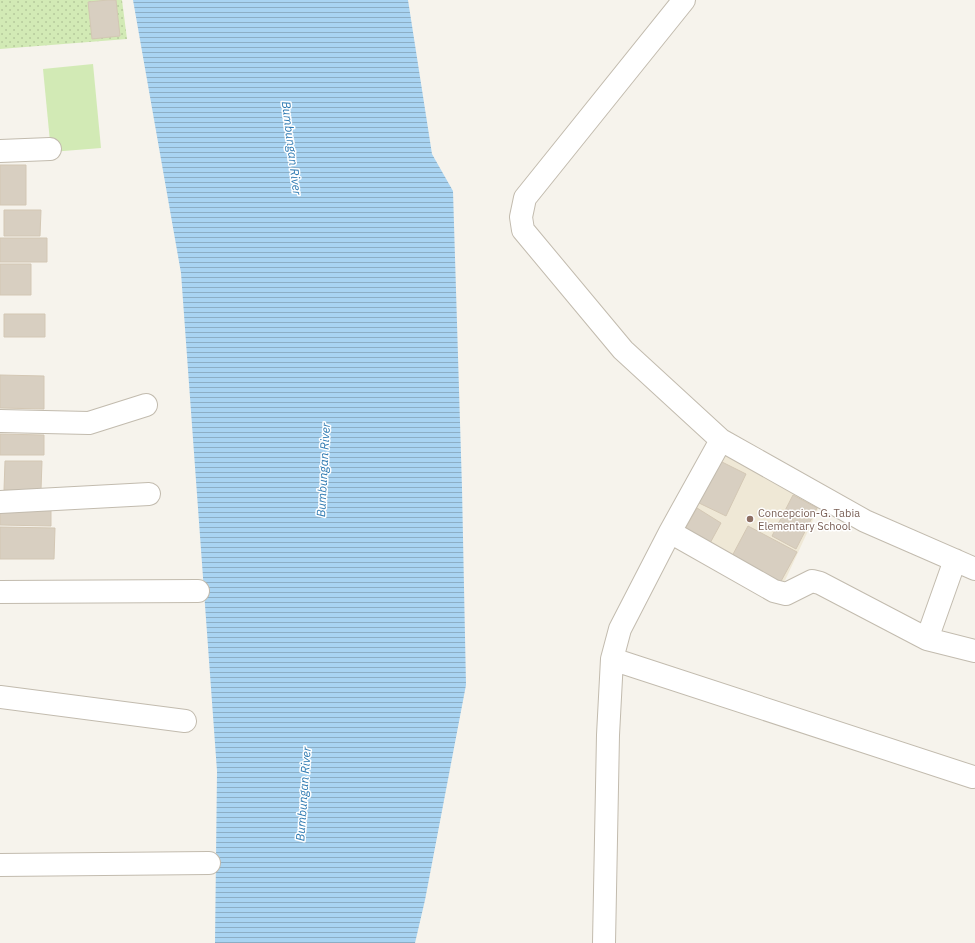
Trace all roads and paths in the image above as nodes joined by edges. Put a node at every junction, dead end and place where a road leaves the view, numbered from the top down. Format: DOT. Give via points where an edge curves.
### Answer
graph roads {
  1 [pos="684,0"];
  2 [pos="50,150"];
  3 [pos="0,151"];
  4 [pos="146,405"];
  5 [pos="0,421"];
  6 [pos="721,440"];
  7 [pos="149,494"];
  8 [pos="0,502"];
  9 [pos="670,532"];
  10 [pos="955,560"];
  11 [pos="975,569"];
  12 [pos="198,591"];
  13 [pos="0,592"];
  14 [pos="927,639"];
  15 [pos="975,651"];
  16 [pos="612,659"];
  17 [pos="0,697"];
  18 [pos="185,721"];
  19 [pos="973,777"];
  20 [pos="209,863"];
  21 [pos="0,865"];
  22 [pos="604,943"];
  1 -- 6 [label="street" via="524,198 521,217 523,230 623,350"];
  2 -- 3 [label="street"];
  4 -- 5 [label="street" via="89,423"];
  6 -- 9 [label="street"];
  6 -- 10 [label="street" via="866,521"];
  7 -- 8 [label="street"];
  9 -- 14 [label="street" via="774,592 786,594 812,581 820,583"];
  9 -- 16 [label="street" via="620,629"];
  10 -- 11 [label="street"];
  10 -- 14 [label="street"];
  12 -- 13 [label="street"];
  14 -- 15 [label="street"];
  16 -- 19 [label="street"];
  16 -- 22 [label="street"];
  17 -- 18 [label="street"];
  20 -- 21 [label="street"];
}
